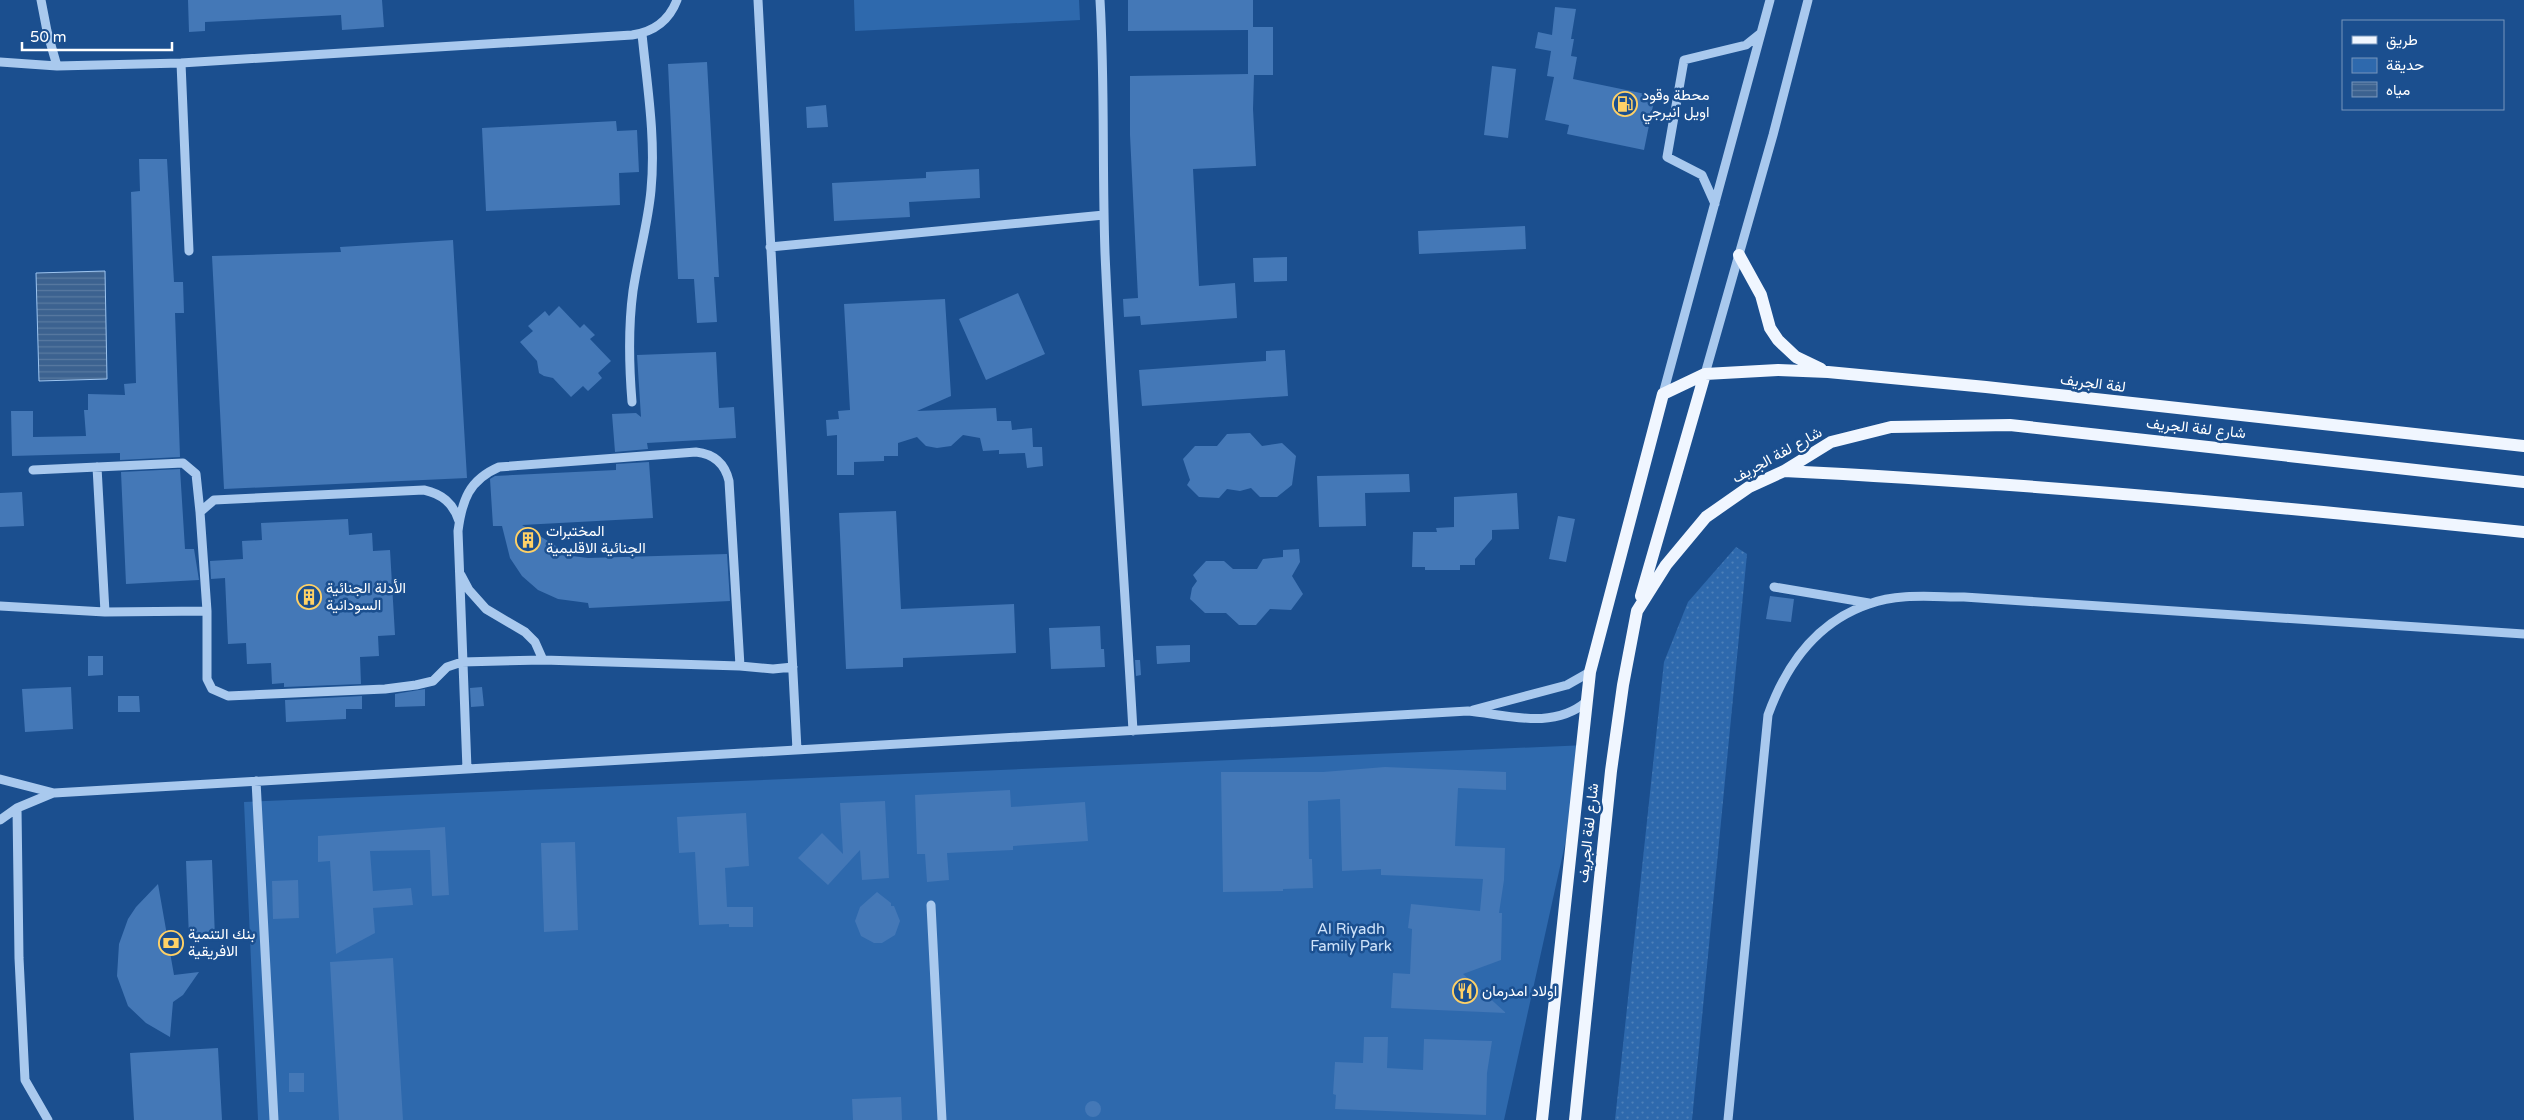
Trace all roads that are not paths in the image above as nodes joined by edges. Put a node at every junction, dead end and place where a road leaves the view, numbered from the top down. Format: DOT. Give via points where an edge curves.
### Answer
graph roads {
  1 [pos="41,0"];
  2 [pos="677,0"];
  3 [pos="758,0"];
  4 [pos="1100,0"];
  5 [pos="1770,0"];
  6 [pos="1808,0"];
  7 [pos="642,34"];
  8 [pos="1761,34"];
  9 [pos="0,62"];
  10 [pos="181,63"];
  11 [pos="57,66"];
  12 [pos="1715,204"];
  13 [pos="1104,215"];
  14 [pos="770,247"];
  15 [pos="189,251"];
  16 [pos="1739,255"];
  17 [pos="1828,372"];
  18 [pos="1705,374"];
  19 [pos="1663,394"];
  20 [pos="632,402"];
  21 [pos="2524,446"];
  22 [pos="97,467"];
  23 [pos="33,470"];
  24 [pos="1784,471"];
  25 [pos="2524,482"];
  26 [pos="200,512"];
  27 [pos="459,521"];
  28 [pos="2524,532"];
  29 [pos="459,570"];
  30 [pos="1774,587"];
  31 [pos="1869,603"];
  32 [pos="0,606"];
  33 [pos="207,611"];
  34 [pos="1637,611"];
  35 [pos="106,612"];
  36 [pos="2524,634"];
  37 [pos="543,660"];
  38 [pos="462,662"];
  39 [pos="740,666"];
  40 [pos="793,667"];
  41 [pos="1590,672"];
  42 [pos="1586,702"];
  43 [pos="1468,712"];
  44 [pos="1133,731"];
  45 [pos="797,750"];
  46 [pos="467,769"];
  47 [pos="0,780"];
  48 [pos="256,781"];
  49 [pos="54,793"];
  50 [pos="16,808"];
  51 [pos="0,820"];
  52 [pos="931,905"];
  53 [pos="48,1120"];
  54 [pos="274,1120"];
  55 [pos="942,1120"];
  56 [pos="1542,1120"];
  57 [pos="1575,1120"];
  58 [pos="1728,1120"];
  1 -- 11 [label="street"];
  2 -- 7 [label="street" via="660,25"];
  3 -- 14 [label="street"];
  4 -- 13 [label="street"];
  5 -- 8 [label="street"];
  6 -- 16 [label="street"];
  7 -- 10 [label="street"];
  7 -- 20 [label="street" via="652,164 630,319"];
  8 -- 12 [label="street"];
  8 -- 12 [label="street" via="1746,45 1684,60 1667,157 1702,175"];
  9 -- 11 [label="street"];
  10 -- 11 [label="street"];
  10 -- 15 [label="street"];
  12 -- 19 [label="street"];
  13 -- 14 [label="street"];
  13 -- 44 [label="street" via="1111,400 1118,466"];
  14 -- 40 [label="street"];
  16 -- 17 [label="main road" via="1761,295 1770,328 1778,340 1796,357"];
  16 -- 18 [label="street"];
  17 -- 18 [label="main road, لفة الجريف" via="1778,370"];
  17 -- 21 [label="main road, لفة الجريف"];
  18 -- 19 [label="main road, لفة الجريف"];
  18 -- 34 [label="main road"];
  19 -- 41 [label="main road, شارع لفة الجريف"];
  22 -- 23 [label="street"];
  22 -- 26 [label="street" via="189,465 198,480"];
  22 -- 35 [label="street"];
  24 -- 25 [label="main road, شارع لفة الجريف" via="1832,442 1891,427 2010,426"];
  24 -- 28 [label="main road" via="2076,489"];
  24 -- 34 [label="main road, شارع لفة الجريف" via="1749,487 1706,517 1666,565"];
  26 -- 27 [label="street" via="214,500 424,490 447,500"];
  26 -- 33 [label="street"];
  27 -- 29 [label="street"];
  27 -- 39 [label="street" via="476,480 498,467 696,452 714,457 722,464 729,482"];
  29 -- 37 [label="street" via="475,598 486,609 525,632 535,642"];
  29 -- 38 [label="street"];
  30 -- 31 [label="street"];
  31 -- 36 [label="street" via="1896,598 1972,597"];
  31 -- 58 [label="street" via="1825,627 1805,645 1778,688 1768,715"];
  32 -- 35 [label="street"];
  33 -- 35 [label="street"];
  33 -- 38 [label="street" via="207,679 212,689 222,695 408,686 433,680 447,667"];
  34 -- 57 [label="main road, شارع لفة الجريف" via="1610,771"];
  37 -- 38 [label="street"];
  37 -- 39 [label="street"];
  38 -- 46 [label="street"];
  39 -- 40 [label="street"];
  40 -- 45 [label="street"];
  41 -- 42 [label="main road, شارع لفة الجريف"];
  41 -- 43 [label="street" via="1567,685"];
  42 -- 43 [label="street" via="1578,710 1559,718 1543,720"];
  42 -- 56 [label="main road, شارع لفة الجريف"];
  43 -- 44 [label="street"];
  44 -- 45 [label="street"];
  45 -- 46 [label="street"];
  46 -- 48 [label="street"];
  47 -- 49 [label="street"];
  48 -- 49 [label="street"];
  48 -- 54 [label="street"];
  49 -- 50 [label="street"];
  50 -- 51 [label="street"];
  50 -- 53 [label="street" via="25,1080"];
  52 -- 55 [label="street"];
}
